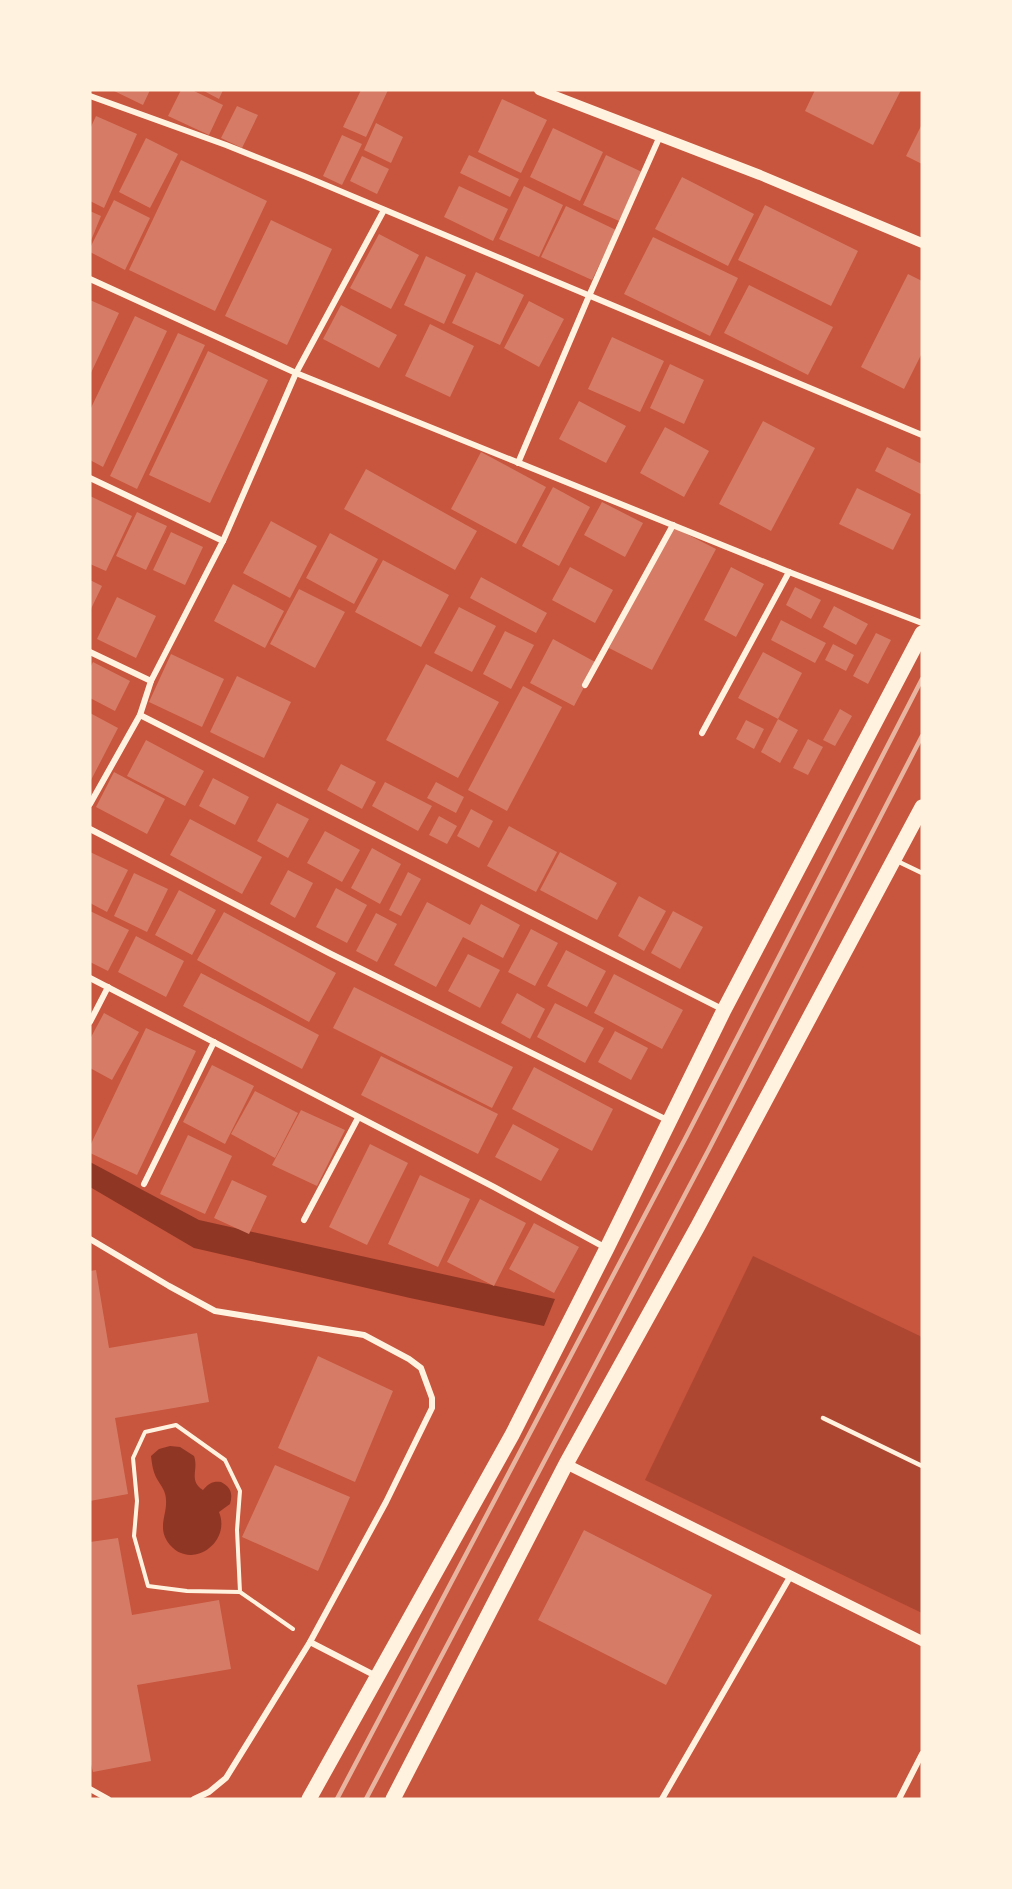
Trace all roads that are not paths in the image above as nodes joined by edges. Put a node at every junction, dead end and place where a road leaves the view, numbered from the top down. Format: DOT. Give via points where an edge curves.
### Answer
graph roads {
  1 [pos="539,90"];
  2 [pos="90,96"];
  3 [pos="660,136"];
  4 [pos="384,210"];
  5 [pos="922,243"];
  6 [pos="90,279"];
  7 [pos="589,296"];
  8 [pos="296,373"];
  9 [pos="922,435"];
  10 [pos="518,463"];
  11 [pos="90,478"];
  12 [pos="673,525"];
  13 [pos="223,541"];
  14 [pos="789,572"];
  15 [pos="922,623"];
  16 [pos="922,633"];
  17 [pos="90,652"];
  18 [pos="151,681"];
  19 [pos="585,685"];
  20 [pos="140,715"];
  21 [pos="702,733"];
  22 [pos="90,804"];
  23 [pos="922,807"];
  24 [pos="90,829"];
  25 [pos="895,860"];
  26 [pos="922,873"];
  27 [pos="90,978"];
  28 [pos="108,987"];
  29 [pos="724,1010"];
  30 [pos="90,1022"];
  31 [pos="214,1042"];
  32 [pos="358,1118"];
  33 [pos="669,1121"];
  34 [pos="144,1184"];
  35 [pos="304,1220"];
  36 [pos="90,1239"];
  37 [pos="607,1248"];
  38 [pos="823,1418"];
  39 [pos="566,1464"];
  40 [pos="922,1466"];
  41 [pos="790,1577"];
  42 [pos="922,1641"];
  43 [pos="310,1642"];
  44 [pos="376,1676"];
  45 [pos="922,1754"];
  46 [pos="90,1789"];
  47 [pos="108,1799"];
  48 [pos="194,1799"];
  49 [pos="309,1799"];
  50 [pos="393,1799"];
  51 [pos="662,1799"];
  52 [pos="898,1799"];
  1 -- 3 [label="street"];
  2 -- 4 [label="street" via="226,145"];
  3 -- 5 [label="street"];
  3 -- 7 [label="street"];
  4 -- 7 [label="street"];
  4 -- 8 [label="street"];
  6 -- 8 [label="street"];
  7 -- 9 [label="street"];
  7 -- 10 [label="street"];
  8 -- 10 [label="street"];
  8 -- 13 [label="street"];
  10 -- 12 [label="street"];
  11 -- 13 [label="street"];
  12 -- 14 [label="street"];
  12 -- 19 [label="street"];
  13 -- 18 [label="street"];
  14 -- 15 [label="street"];
  14 -- 21 [label="street"];
  16 -- 29 [label="main road"];
  17 -- 18 [label="street"];
  18 -- 20 [label="street"];
  20 -- 22 [label="street"];
  20 -- 29 [label="street"];
  23 -- 25 [label="main road"];
  24 -- 33 [label="street"];
  25 -- 26 [label="lane"];
  25 -- 39 [label="main road"];
  27 -- 28 [label="street"];
  28 -- 30 [label="street"];
  28 -- 31 [label="street"];
  29 -- 33 [label="main road"];
  31 -- 32 [label="street"];
  31 -- 34 [label="street"];
  32 -- 35 [label="street"];
  32 -- 37 [label="street"];
  33 -- 37 [label="main road"];
  36 -- 43 [label="street" via="215,1311 359,1333 421,1368 432,1408"];
  37 -- 44 [label="main road" via="512,1435"];
  38 -- 40 [label="lane"];
  39 -- 41 [label="street"];
  39 -- 50 [label="main road"];
  41 -- 42 [label="street"];
  41 -- 51 [label="street"];
  43 -- 44 [label="street"];
  43 -- 48 [label="street" via="226,1778"];
  44 -- 49 [label="main road"];
  45 -- 52 [label="street"];
  46 -- 47 [label="street"];
}
